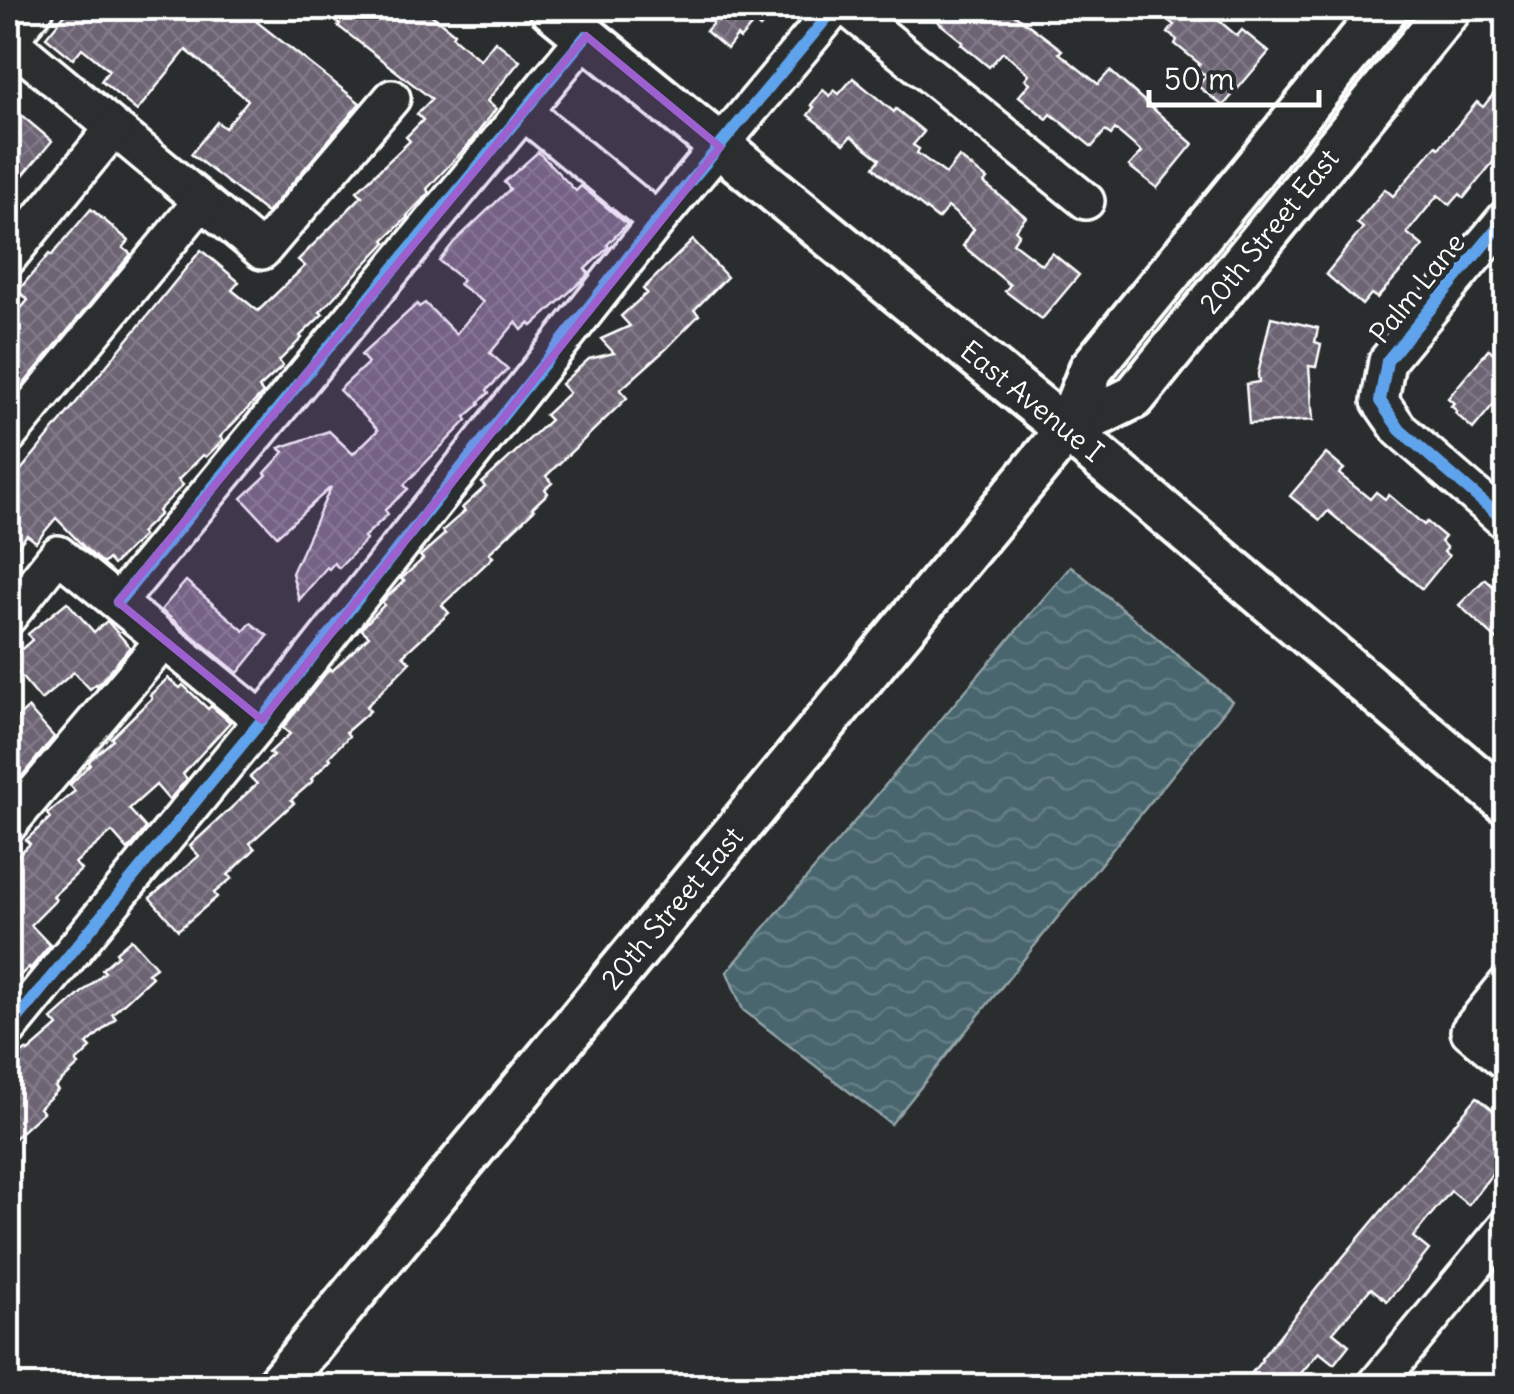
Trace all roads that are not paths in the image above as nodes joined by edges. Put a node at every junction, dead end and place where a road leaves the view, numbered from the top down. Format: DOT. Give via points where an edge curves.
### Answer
graph roads {
  1 [pos="36,8"];
  2 [pos="551,8"];
  3 [pos="835,8"];
  4 [pos="847,8"];
  5 [pos="1386,8"];
  6 [pos="1450,8"];
  7 [pos="586,36"];
  8 [pos="8,41"];
  9 [pos="392,98"];
  10 [pos="523,111"];
  11 [pos="114,129"];
  12 [pos="720,147"];
  13 [pos="1086,201"];
  14 [pos="201,202"];
  15 [pos="1506,218"];
  16 [pos="657,221"];
  17 [pos="8,258"];
  18 [pos="1067,430"];
  19 [pos="8,436"];
  20 [pos="1506,522"];
  21 [pos="118,602"];
  22 [pos="8,616"];
  23 [pos="164,640"];
  24 [pos="262,720"];
  25 [pos="1506,802"];
  26 [pos="8,825"];
  27 [pos="1506,985"];
  28 [pos="8,1030"];
  29 [pos="1506,1062"];
  30 [pos="1506,1227"];
  31 [pos="277,1386"];
  32 [pos="1375,1386"];
  1 -- 8 [label="street"];
  2 -- 7 [label="main road, East Avenue I"];
  3 -- 12 [label="street"];
  4 -- 13 [label="street"];
  5 -- 18 [label="main road, 20th Street East" via="1091,369"];
  6 -- 18 [label="main road, 20th Street East" via="1134,397"];
  7 -- 10 [label="street"];
  7 -- 12 [label="main road, East Avenue I"];
  8 -- 11 [label="street"];
  9 -- 14 [label="street" via="262,250"];
  10 -- 16 [label="street"];
  10 -- 21 [label="street"];
  11 -- 14 [label="street"];
  11 -- 17 [label="street"];
  12 -- 16 [label="street"];
  12 -- 18 [label="main road, East Avenue I"];
  14 -- 19 [label="street"];
  15 -- 20 [label="street, Palm Lane" via="1388,361 1380,401 1400,430"];
  16 -- 24 [label="street"];
  18 -- 25 [label="main road, East Avenue I"];
  18 -- 31 [label="main road, 20th Street East"];
  21 -- 22 [label="street" via="58,554"];
  21 -- 23 [label="street"];
  23 -- 24 [label="street"];
  23 -- 26 [label="street"];
  24 -- 28 [label="street"];
  27 -- 29 [label="street" via="1469,1031"];
  30 -- 32 [label="street"];
}
